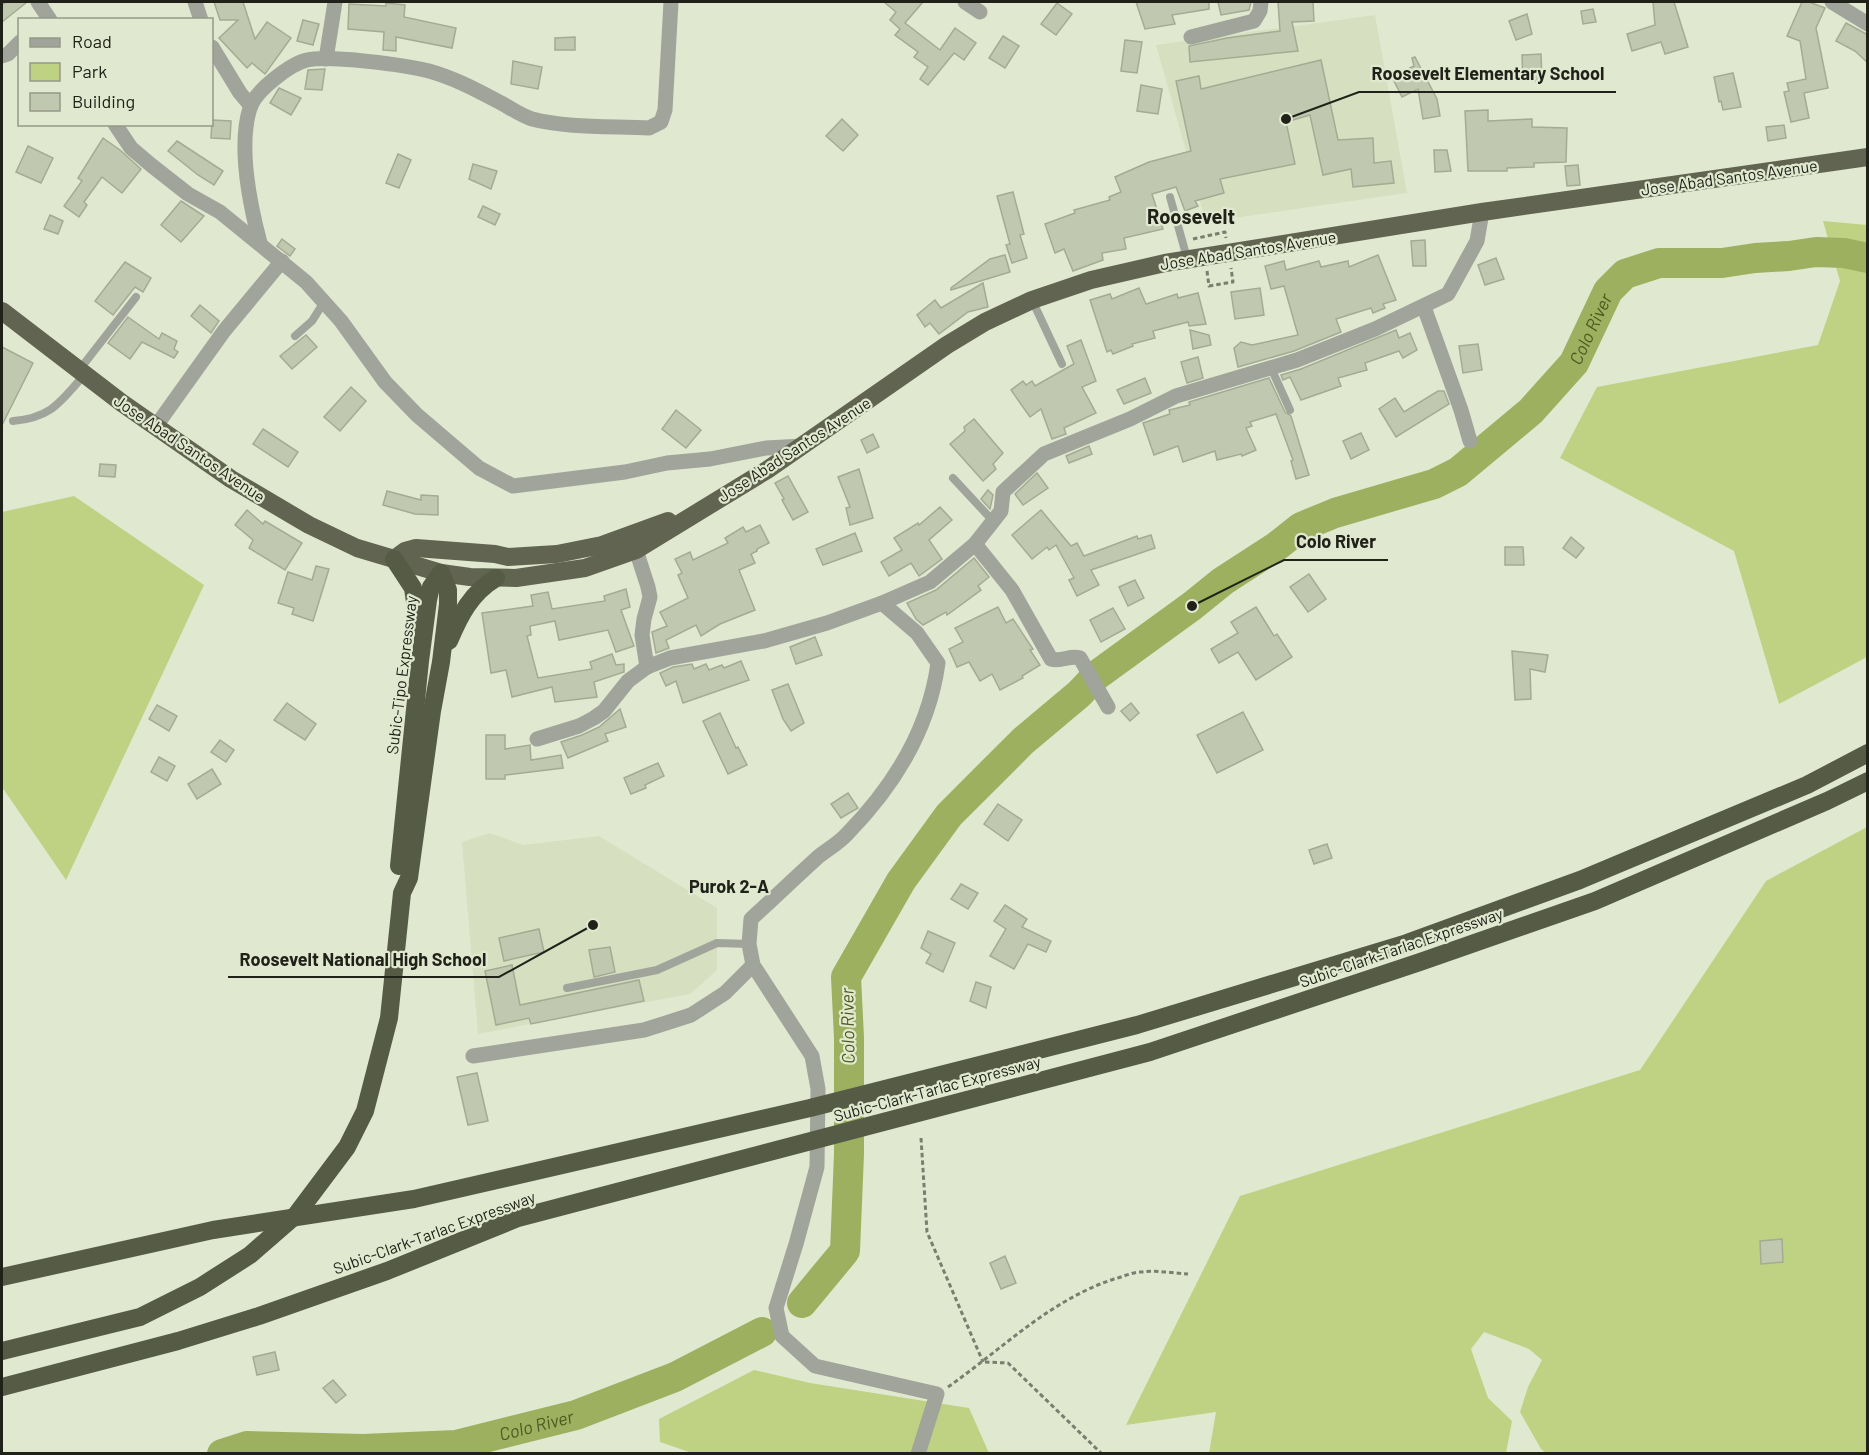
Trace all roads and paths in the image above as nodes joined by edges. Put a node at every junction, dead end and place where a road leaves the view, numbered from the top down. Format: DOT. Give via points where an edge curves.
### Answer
graph roads {
  1 [pos="38,2"];
  2 [pos="195,2"];
  3 [pos="335,2"];
  4 [pos="671,2"];
  5 [pos="964,2"];
  6 [pos="1261,2"];
  7 [pos="1832,2"];
  8 [pos="980,12"];
  9 [pos="47,18"];
  10 [pos="200,18"];
  11 [pos="1868,24"];
  12 [pos="1191,37"];
  13 [pos="18,44"];
  14 [pos="213,49"];
  15 [pos="2,56"];
  16 [pos="326,58"];
  17 [pos="251,106"];
  18 [pos="116,126"];
  19 [pos="1868,157"];
  20 [pos="1170,197"];
  21 [pos="1482,212"];
  22 [pos="1225,232"];
  23 [pos="1182,241"];
  24 [pos="260,243"];
  25 [pos="1187,260"];
  26 [pos="282,261"];
  27 [pos="1231,269"];
  28 [pos="1209,286"];
  29 [pos="136,297"];
  30 [pos="1032,300"];
  31 [pos="324,302"];
  32 [pos="1424,307"];
  33 [pos="2,311"];
  34 [pos="295,336"];
  35 [pos="1062,364"];
  36 [pos="1270,368"];
  37 [pos="82,372"];
  38 [pos="1290,410"];
  39 [pos="13,421"];
  40 [pos="156,426"];
  41 [pos="1470,441"];
  42 [pos="803,446"];
  43 [pos="953,478"];
  44 [pos="691,515"];
  45 [pos="993,521"];
  46 [pos="975,544"];
  47 [pos="636,550"];
  48 [pos="508,557"];
  49 [pos="394,559"];
  50 [pos="441,573"];
  51 [pos="496,578"];
  52 [pos="882,603"];
  53 [pos="420,661"];
  54 [pos="441,662"];
  55 [pos="647,667"];
  56 [pos="1106,704"];
  57 [pos="537,739"];
  58 [pos="1868,753"];
  59 [pos="1868,781"];
  60 [pos="402,893"];
  61 [pos="749,944"];
  62 [pos="753,965"];
  63 [pos="567,988"];
  64 [pos="473,1056"];
  65 [pos="921,1138"];
  66 [pos="1188,1274"];
  67 [pos="2,1277"];
  68 [pos="2,1351"];
  69 [pos="983,1362"];
  70 [pos="2,1387"];
  71 [pos="938,1394"];
  72 [pos="918,1454"];
  73 [pos="1102,1454"];
  1 -- 9 [label="street"];
  2 -- 10 [label="street"];
  3 -- 16 [label="street"];
  4 -- 16 [label="street" via="665,110 661,122 649,128 530,118 429,71"];
  5 -- 8 [label="street"];
  6 -- 12 [label="street" via="1254,21"];
  7 -- 11 [label="street"];
  13 -- 15 [label="street"];
  14 -- 17 [label="street"];
  16 -- 17 [label="street" via="306,60 284,72 258,93"];
  17 -- 24 [label="street" via="246,169"];
  18 -- 24 [label="street" via="131,148 151,165"];
  19 -- 21 [label="highway, Jose Abad Santos Avenue"];
  20 -- 23 [label="lane"];
  21 -- 25 [label="highway, Jose Abad Santos Avenue"];
  21 -- 32 [label="street" via="1477,241 1448,294"];
  22 -- 23 [label="path"];
  23 -- 25 [label="lane"];
  24 -- 26 [label="street"];
  25 -- 30 [label="highway, Jose Abad Santos Avenue" via="1091,280"];
  26 -- 31 [label="street"];
  26 -- 40 [label="street" via="224,331"];
  27 -- 28 [label="path" via="1233,282"];
  29 -- 37 [label="lane"];
  30 -- 35 [label="lane"];
  30 -- 42 [label="highway, Jose Abad Santos Avenue" via="947,345"];
  31 -- 34 [label="lane" via="312,321"];
  31 -- 42 [label="street" via="385,382 417,415 479,468 513,486 766,448"];
  32 -- 36 [label="street"];
  32 -- 41 [label="street"];
  33 -- 37 [label="highway, Jose Abad Santos Avenue"];
  36 -- 38 [label="lane"];
  36 -- 45 [label="street" via="1176,396 1044,454 1003,492 1001,511"];
  37 -- 39 [label="lane" via="46,414"];
  37 -- 40 [label="highway, Jose Abad Santos Avenue"];
  40 -- 49 [label="highway, Jose Abad Santos Avenue" via="231,479 299,519 357,548"];
  42 -- 44 [label="highway, Jose Abad Santos Avenue"];
  43 -- 45 [label="lane"];
  44 -- 47 [label="highway, Jose Abad Santos Avenue"];
  44 -- 48 [label="highway, Jose Abad Santos Avenue" via="588,548"];
  45 -- 46 [label="street"];
  46 -- 52 [label="street" via="930,582"];
  46 -- 56 [label="street" via="1012,590 1051,659 1080,658"];
  47 -- 51 [label="highway, Jose Abad Santos Avenue" via="585,568"];
  47 -- 55 [label="street" via="650,597 642,635"];
  48 -- 49 [label="highway, Jose Abad Santos Avenue" via="416,548"];
  48 -- 50 [label="highway" via="486,563 462,562"];
  49 -- 50 [label="highway, Jose Abad Santos Avenue"];
  49 -- 53 [label="highway" via="413,588"];
  50 -- 51 [label="highway, Jose Abad Santos Avenue"];
  50 -- 53 [label="highway, Subic-Tipo Expressway" via="431,587"];
  50 -- 54 [label="highway, Subic-Tipo Expressway" via="448,590"];
  51 -- 54 [label="highway" via="474,594 464,609"];
  52 -- 55 [label="street" via="764,641 670,658"];
  52 -- 61 [label="street" via="917,633 938,663 927,714 883,794 846,836 751,919"];
  53 -- 60 [label="highway, Subic-Tipo Expressway" via="398,877"];
  54 -- 60 [label="highway, Subic-Tipo Expressway" via="409,878"];
  55 -- 57 [label="street" via="628,681 594,718"];
  58 -- 67 [label="highway, Subic-Clark-Tarlac Expressway" via="1807,785 1580,880 1407,943 1137,1025 810,1108 414,1199 213,1230"];
  59 -- 70 [label="highway, Subic-Clark-Tarlac Expressway" via="1595,901 1150,1052 518,1218 387,1271 259,1316"];
  60 -- 68 [label="highway, Subic-Tipo Expressway" via="389,1018 365,1111 347,1147 296,1215 250,1256 140,1317"];
  61 -- 62 [label="street"];
  61 -- 63 [label="lane" via="717,943 657,970"];
  62 -- 64 [label="street" via="725,993 691,1016 644,1030"];
  62 -- 71 [label="street" via="812,1056 818,1089 817,1167 776,1308 783,1336 815,1366"];
  65 -- 69 [label="path" via="927,1232"];
  66 -- 69 [label="path" via="1140,1271 1095,1286 1045,1313"];
  69 -- 71 [label="path"];
  69 -- 73 [label="path" via="1008,1362"];
  71 -- 72 [label="street"];
}
